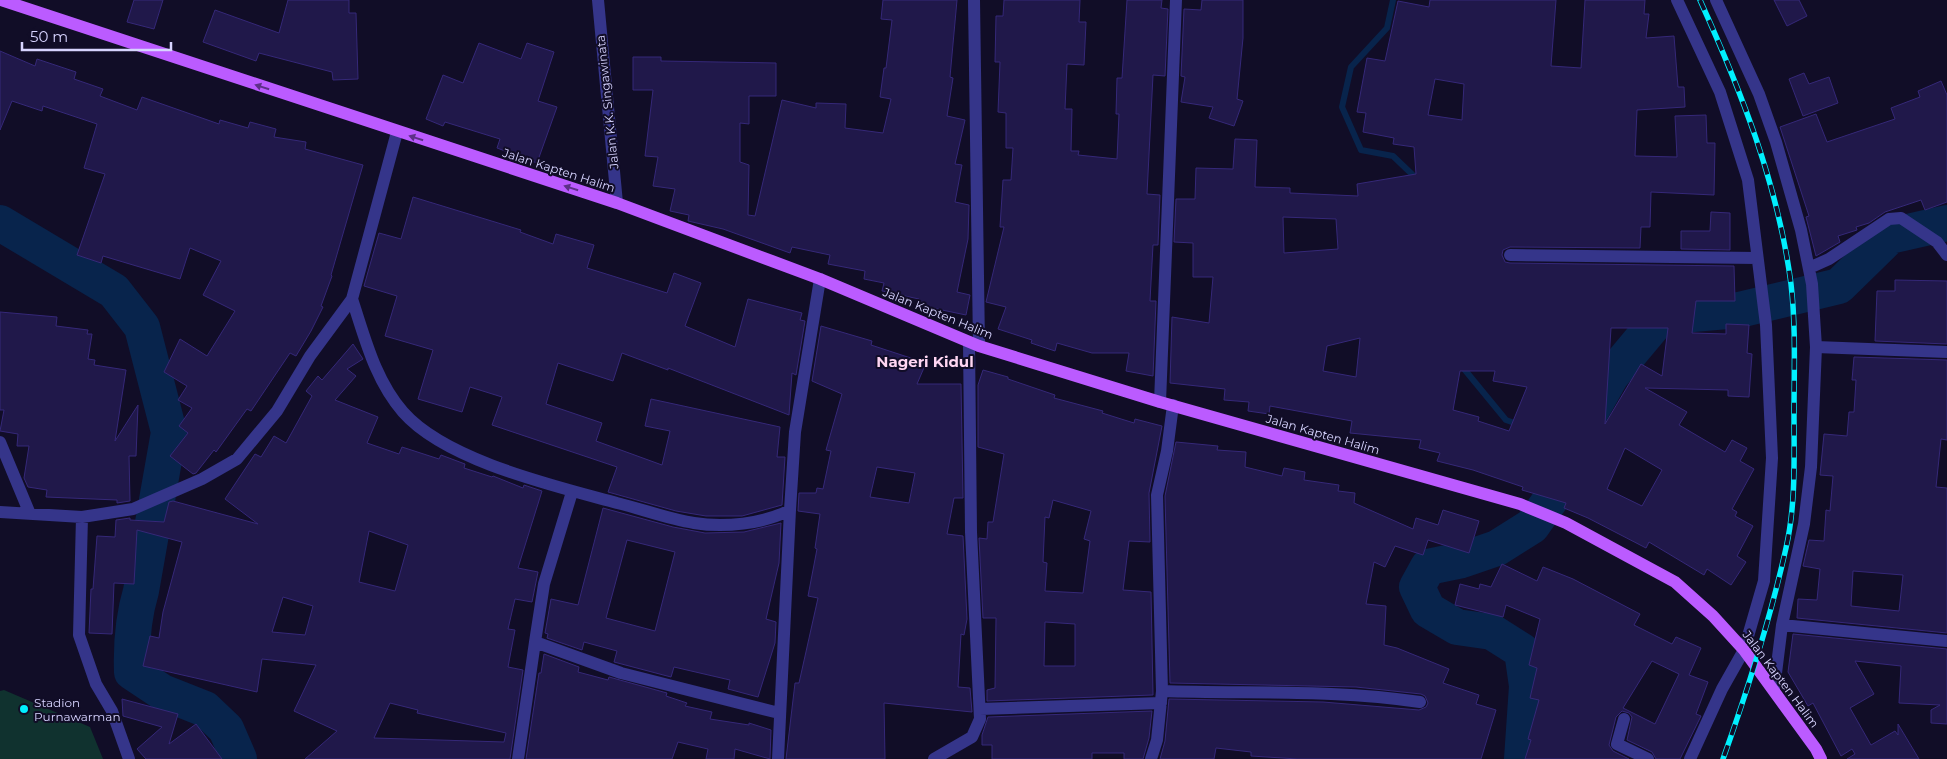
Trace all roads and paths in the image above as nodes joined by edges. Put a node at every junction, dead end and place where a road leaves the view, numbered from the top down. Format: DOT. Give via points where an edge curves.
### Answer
graph roads {
  1 [pos="0,0"];
  2 [pos="598,0"];
  3 [pos="974,0"];
  4 [pos="1176,0"];
  5 [pos="1677,0"];
  6 [pos="1716,0"];
  7 [pos="397,132"];
  8 [pos="617,203"];
  9 [pos="1510,255"];
  10 [pos="1947,255"];
  11 [pos="1757,258"];
  12 [pos="1809,268"];
  13 [pos="820,279"];
  14 [pos="352,299"];
  15 [pos="974,344"];
  16 [pos="1816,347"];
  17 [pos="1947,352"];
  18 [pos="1166,403"];
  19 [pos="0,442"];
  20 [pos="572,492"];
  21 [pos="790,510"];
  22 [pos="0,512"];
  23 [pos="30,514"];
  24 [pos="82,517"];
  25 [pos="1782,625"];
  26 [pos="1947,641"];
  27 [pos="535,642"];
  28 [pos="1744,650"];
  29 [pos="1774,690"];
  30 [pos="1162,697"];
  31 [pos="1420,702"];
  32 [pos="980,709"];
  33 [pos="779,713"];
  34 [pos="1624,719"];
  35 [pos="129,759"];
  36 [pos="518,759"];
  37 [pos="778,759"];
  38 [pos="934,759"];
  39 [pos="1151,759"];
  40 [pos="1648,759"];
  41 [pos="1690,759"];
  42 [pos="1821,759"];
  7 -- 1 [label="main road, Jalan Kapten Halim, one-way"];
  2 -- 8 [label="street, Jalan K.K. Singawinata"];
  3 -- 15 [label="street"];
  4 -- 18 [label="street"];
  5 -- 11 [label="street" via="1720,92 1746,172"];
  6 -- 12 [label="street" via="1759,94 1773,134"];
  8 -- 7 [label="main road, Jalan Kapten Halim, one-way"];
  7 -- 14 [label="street"];
  8 -- 13 [label="main road, Jalan Kapten Halim"];
  9 -- 11 [label="street"];
  10 -- 12 [label="street" via="1937,242 1909,223 1901,218 1889,218 1829,259"];
  11 -- 28 [label="street" via="1766,325 1772,458 1764,581"];
  12 -- 16 [label="street"];
  13 -- 15 [label="main road, Jalan Kapten Halim"];
  13 -- 21 [label="street" via="795,432"];
  14 -- 20 [label="street" via="385,388 404,413 427,432 471,457"];
  14 -- 24 [label="street" via="310,356 277,411 237,459 202,480 133,509"];
  15 -- 18 [label="main road, Jalan Kapten Halim"];
  15 -- 32 [label="street" via="970,532"];
  16 -- 17 [label="street"];
  16 -- 25 [label="street" via="1806,515"];
  18 -- 28 [label="main road, Jalan Kapten Halim" via="1520,504 1566,524 1675,582"];
  18 -- 30 [label="street" via="1167,451 1157,495"];
  19 -- 23 [label="street"];
  20 -- 21 [label="street" via="693,523 753,522 775,518"];
  20 -- 27 [label="street" via="544,584"];
  21 -- 33 [label="street"];
  22 -- 23 [label="street"];
  23 -- 24 [label="street"];
  24 -- 35 [label="street" via="79,635 96,684 112,712"];
  25 -- 26 [label="street"];
  25 -- 29 [label="street"];
  27 -- 33 [label="street" via="621,673"];
  27 -- 36 [label="street"];
  28 -- 29 [label="main road, Jalan Kapten Halim"];
  28 -- 41 [label="street"];
  29 -- 42 [label="main road, Jalan Kapten Halim"];
  30 -- 31 [label="street" via="1340,694"];
  30 -- 32 [label="street"];
  30 -- 39 [label="street" via="1157,740"];
  32 -- 38 [label="street" via="980,719 972,737"];
  33 -- 37 [label="street"];
  34 -- 40 [label="street" via="1617,744"];
}
